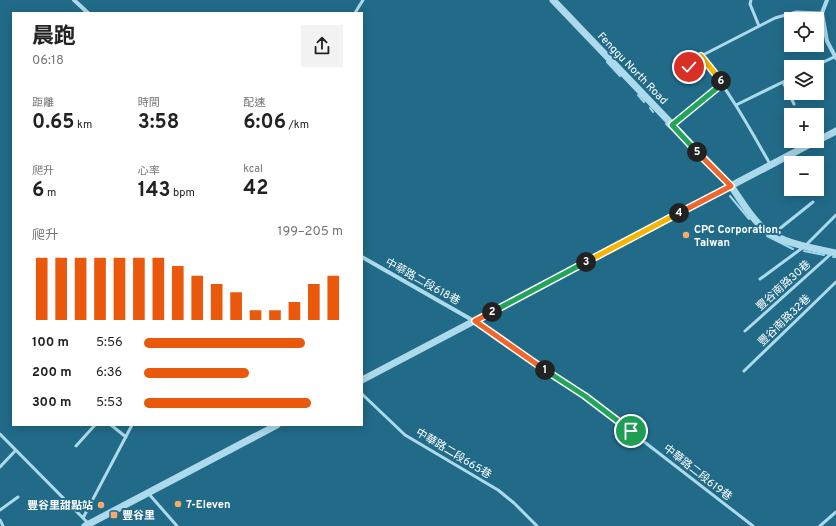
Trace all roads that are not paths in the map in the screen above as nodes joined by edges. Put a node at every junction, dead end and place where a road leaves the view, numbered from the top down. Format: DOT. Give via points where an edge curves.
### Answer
graph roads {
  1 [pos="74,0"];
  2 [pos="363,0"];
  3 [pos="553,0"];
  4 [pos="751,0"];
  5 [pos="826,0"];
  6 [pos="87,12"];
  7 [pos="357,12"];
  8 [pos="822,12"];
  9 [pos="784,15"];
  10 [pos="824,25"];
  11 [pos="759,26"];
  12 [pos="701,56"];
  13 [pos="836,57"];
  14 [pos="824,62"];
  15 [pos="689,67"];
  16 [pos="783,82"];
  17 [pos="722,84"];
  18 [pos="794,104"];
  19 [pos="736,105"];
  20 [pos="672,125"];
  21 [pos="836,131"];
  22 [pos="824,137"];
  23 [pos="803,148"];
  24 [pos="770,165"];
  25 [pos="731,186"];
  26 [pos="813,202"];
  27 [pos="836,215"];
  28 [pos="773,234"];
  29 [pos="805,246"];
  30 [pos="835,252"];
  31 [pos="363,258"];
  32 [pos="760,279"];
  33 [pos="836,282"];
  34 [pos="475,321"];
  35 [pos="745,331"];
  36 [pos="744,371"];
  37 [pos="363,379"];
  38 [pos="363,395"];
  39 [pos="94,426"];
  40 [pos="112,426"];
  41 [pos="132,426"];
  42 [pos="275,426"];
  43 [pos="0,434"];
  44 [pos="126,437"];
  45 [pos="76,446"];
  46 [pos="16,450"];
  47 [pos="0,467"];
  48 [pos="148,493"];
  49 [pos="18,497"];
  50 [pos="0,510"];
  51 [pos="836,512"];
  52 [pos="83,518"];
  53 [pos="0,520"];
  54 [pos="87,525"];
  55 [pos="4,526"];
  56 [pos="177,526"];
  57 [pos="538,526"];
  58 [pos="753,526"];
  59 [pos="820,526"];
  1 -- 6 [label="street"];
  2 -- 7 [label="lane"];
  3 -- 20 [label="street, Fenggu North Road"];
  4 -- 11 [label="lane" via="750,4"];
  5 -- 8 [label="street"];
  9 -- 11 [label="lane"];
  10 -- 13 [label="street" via="827,42"];
  11 -- 12 [label="lane"];
  12 -- 15 [label="lane"];
  12 -- 17 [label="lane"];
  13 -- 14 [label="lane"];
  16 -- 18 [label="lane"];
  16 -- 19 [label="lane"];
  17 -- 19 [label="lane"];
  17 -- 20 [label="lane"];
  19 -- 24 [label="lane"];
  20 -- 25 [label="street, Fenggu North Road"];
  21 -- 22 [label="street"];
  23 -- 24 [label="street"];
  24 -- 25 [label="street"];
  25 -- 28 [label="street, Fenggu North Road" via="746,208"];
  25 -- 34 [label="street"];
  26 -- 28 [label="lane"];
  27 -- 29 [label="lane"];
  28 -- 29 [label="street, Fenggu North Road"];
  29 -- 30 [label="street, Fenggu North Road"];
  29 -- 32 [label="lane"];
  30 -- 35 [label="lane, 豐谷南路30巷"];
  31 -- 34 [label="street, 中華路二段618巷"];
  33 -- 36 [label="lane, 豐谷南路32巷"];
  34 -- 37 [label="street"];
  34 -- 58 [label="lane, 中華路二段619巷" via="585,396"];
  38 -- 57 [label="lane, 中華路二段665巷" via="405,435 498,490"];
  39 -- 45 [label="lane"];
  40 -- 44 [label="lane"];
  41 -- 44 [label="lane"];
  42 -- 48 [label="street"];
  43 -- 46 [label="lane"];
  44 -- 52 [label="lane"];
  46 -- 47 [label="lane"];
  46 -- 52 [label="lane"];
  48 -- 54 [label="street"];
  48 -- 56 [label="lane"];
  49 -- 50 [label="lane"];
  51 -- 59 [label="lane"];
  52 -- 54 [label="lane"];
  53 -- 55 [label="lane"];
}
